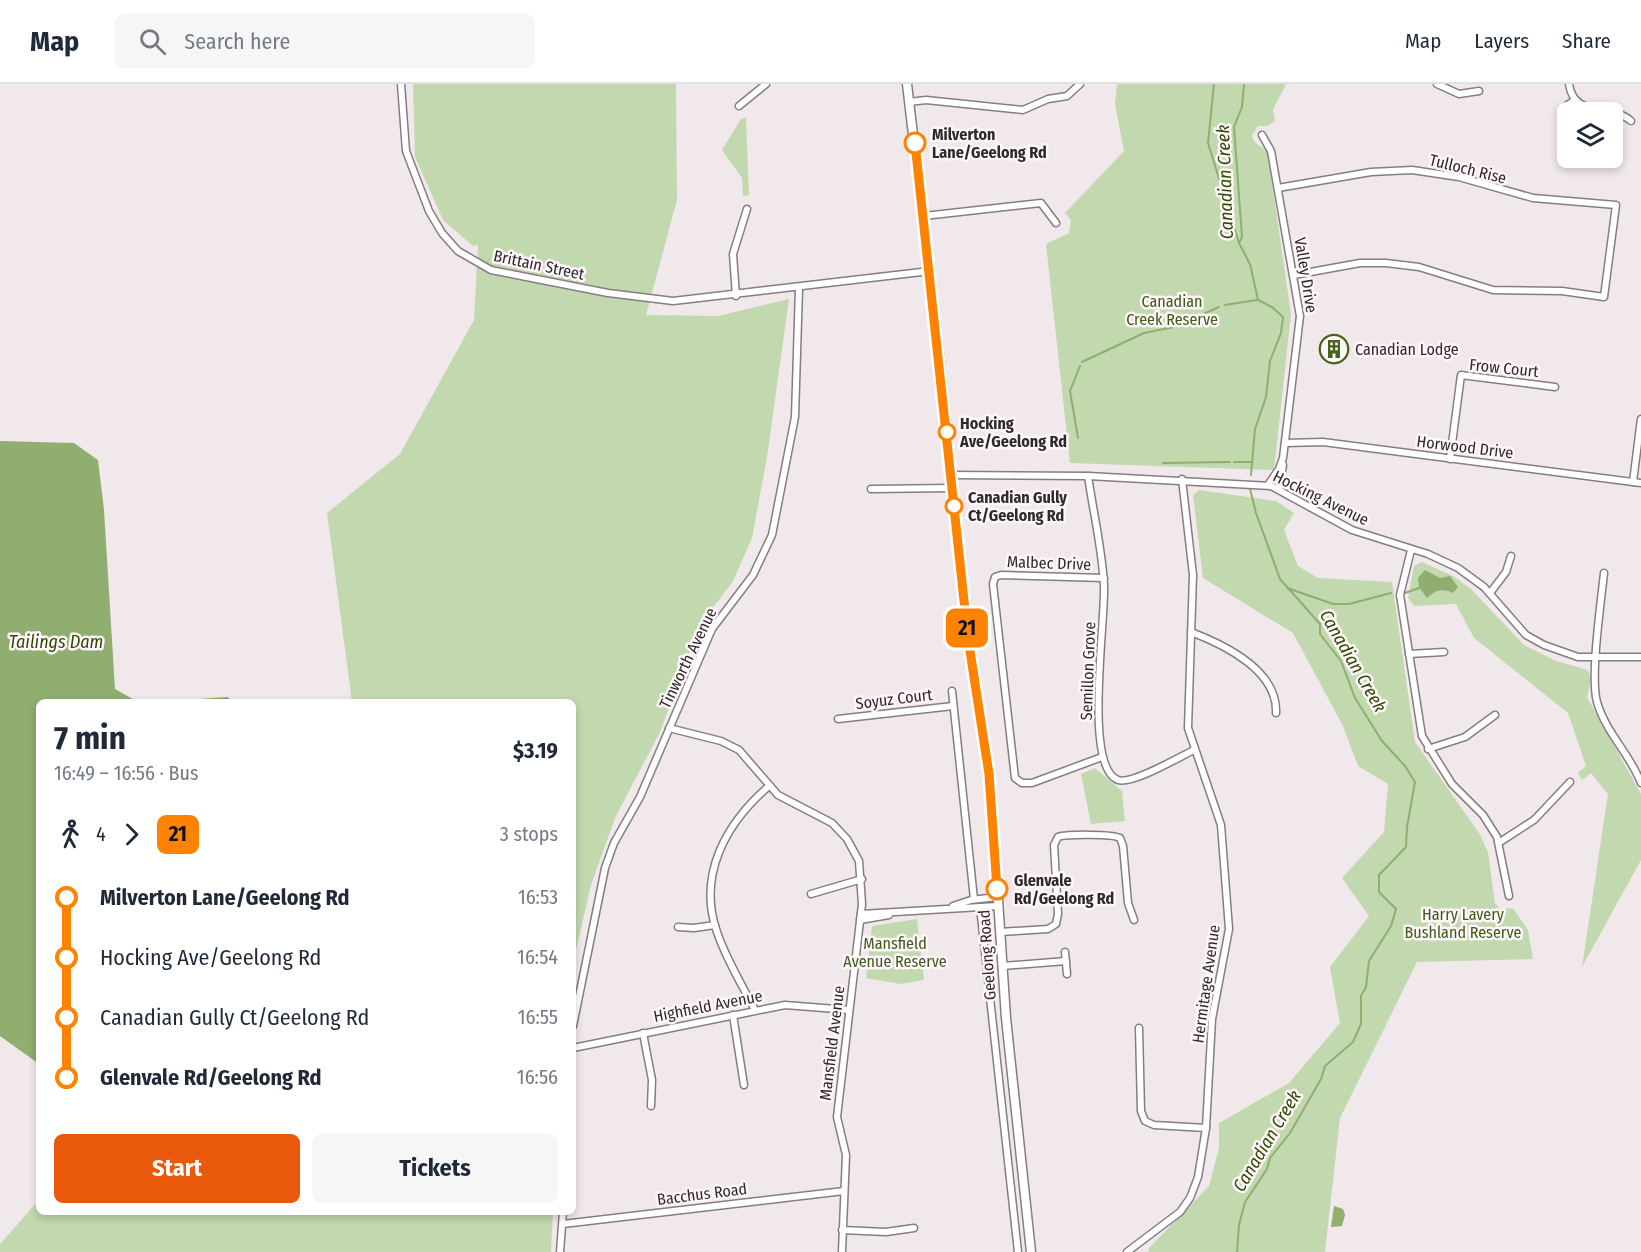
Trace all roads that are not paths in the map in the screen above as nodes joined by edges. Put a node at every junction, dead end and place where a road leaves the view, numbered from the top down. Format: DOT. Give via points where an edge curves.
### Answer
graph roads {
  1 [pos="401,84"];
  2 [pos="766,84"];
  3 [pos="907,84"];
  4 [pos="1080,84"];
  5 [pos="1437,84"];
  6 [pos="1569,84"];
  7 [pos="1479,91"];
  8 [pos="1575,100"];
  9 [pos="909,102"];
  10 [pos="1572,102"];
  11 [pos="739,106"];
  12 [pos="1631,121"];
  13 [pos="1262,135"];
  14 [pos="1278,188"];
  15 [pos="747,209"];
  16 [pos="924,216"];
  17 [pos="1056,223"];
  18 [pos="930,271"];
  19 [pos="1294,275"];
  20 [pos="799,288"];
  21 [pos="736,296"];
  22 [pos="1555,387"];
  23 [pos="1641,419"];
  24 [pos="1285,442"];
  25 [pos="1283,458"];
  26 [pos="1450,459"];
  27 [pos="951,475"];
  28 [pos="1088,476"];
  29 [pos="1182,479"];
  30 [pos="1633,482"];
  31 [pos="1641,483"];
  32 [pos="1268,485"];
  33 [pos="952,488"];
  34 [pos="871,489"];
  35 [pos="1279,489"];
  36 [pos="1411,550"];
  37 [pos="1511,556"];
  38 [pos="1604,573"];
  39 [pos="1104,578"];
  40 [pos="1490,593"];
  41 [pos="1191,632"];
  42 [pos="1444,652"];
  43 [pos="1409,654"];
  44 [pos="1641,657"];
  45 [pos="1598,658"];
  46 [pos="952,691"];
  47 [pos="953,706"];
  48 [pos="1276,713"];
  49 [pos="1495,715"];
  50 [pos="838,719"];
  51 [pos="669,728"];
  52 [pos="1428,749"];
  53 [pos="1194,750"];
  54 [pos="1102,757"];
  55 [pos="1570,782"];
  56 [pos="1641,783"];
  57 [pos="769,786"];
  58 [pos="1500,842"];
  59 [pos="862,879"];
  60 [pos="812,894"];
  61 [pos="1509,896"];
  62 [pos="975,899"];
  63 [pos="998,901"];
  64 [pos="950,907"];
  65 [pos="979,907"];
  66 [pos="861,917"];
  67 [pos="1134,920"];
  68 [pos="715,925"];
  69 [pos="678,927"];
  70 [pos="1000,932"];
  71 [pos="1065,952"];
  72 [pos="1066,961"];
  73 [pos="1002,966"];
  74 [pos="1067,974"];
  75 [pos="755,1010"];
  76 [pos="849,1010"];
  77 [pos="576,1011"];
  78 [pos="733,1015"];
  79 [pos="1139,1028"];
  80 [pos="643,1033"];
  81 [pos="576,1047"];
  82 [pos="744,1085"];
  83 [pos="651,1106"];
  84 [pos="1206,1128"];
  85 [pos="844,1191"];
  86 [pos="563,1215"];
  87 [pos="563,1224"];
  88 [pos="914,1228"];
  89 [pos="842,1230"];
  90 [pos="560,1252"];
  91 [pos="842,1252"];
  92 [pos="1018,1252"];
  93 [pos="1032,1252"];
  94 [pos="1127,1252"];
  1 -- 21 [label="street, Brittain Street" via="406,151 418,188 442,234 470,260 505,274 646,299 686,301"];
  2 -- 11 [label="street"];
  3 -- 9 [label="main road, Geelong Road"];
  4 -- 9 [label="street" via="1067,96 1023,110 926,100"];
  5 -- 7 [label="street" via="1456,93"];
  6 -- 8 [label="street"];
  8 -- 10 [label="street"];
  8 -- 12 [label="street" via="1585,108 1617,113"];
  9 -- 16 [label="main road, Geelong Road"];
  13 -- 14 [label="street, Valley Drive" via="1271,149"];
  14 -- 19 [label="street, Valley Drive"];
  14 -- 19 [label="street, Tulloch Rise" via="1371,172 1412,170 1459,177 1533,198 1616,205 1604,297 1562,291 1493,290 1419,267 1386,262"];
  15 -- 21 [label="street" via="733,254"];
  16 -- 17 [label="street" via="1042,203"];
  16 -- 18 [label="main road, Geelong Road"];
  18 -- 20 [label="street"];
  18 -- 27 [label="main road, Geelong Road"];
  19 -- 24 [label="street, Valley Drive" via="1300,320"];
  20 -- 21 [label="street, Brittain Street"];
  20 -- 51 [label="street, Tinworth Avenue" via="795,417 772,535 753,575 716,623"];
  22 -- 26 [label="street, Frow Court" via="1461,375"];
  23 -- 30 [label="street"];
  24 -- 25 [label="street, Valley Drive"];
  24 -- 26 [label="street, Horwood Drive" via="1320,442"];
  25 -- 32 [label="street, Valley Drive"];
  25 -- 35 [label="street, Valley Drive"];
  26 -- 30 [label="street, Horwood Drive"];
  27 -- 28 [label="street, Hocking Avenue"];
  27 -- 33 [label="main road, Geelong Road"];
  28 -- 29 [label="street, Hocking Avenue"];
  28 -- 39 [label="street, Semillon Grove"];
  29 -- 32 [label="street, Hocking Avenue"];
  29 -- 41 [label="street, Hermitage Avenue" via="1193,566"];
  30 -- 31 [label="street, Horwood Drive"];
  32 -- 35 [label="street, Hocking Avenue"];
  33 -- 34 [label="street"];
  33 -- 63 [label="main road, Geelong Road" via="968,638 989,774"];
  35 -- 36 [label="street, Hocking Avenue" via="1339,524"];
  36 -- 40 [label="street, Hocking Avenue" via="1458,568"];
  36 -- 43 [label="street" via="1400,593"];
  37 -- 40 [label="street" via="1506,572"];
  38 -- 45 [label="street"];
  39 -- 54 [label="street, Semillon Grove" via="1099,722"];
  39 -- 54 [label="street, Malbec Drive" via="1003,575 995,577 993,586 1016,779 1032,783"];
  40 -- 45 [label="street, Hocking Avenue" via="1516,626 1538,642 1562,653"];
  41 -- 48 [label="street" via="1262,672 1275,696"];
  41 -- 53 [label="street, Hermitage Avenue" via="1187,713"];
  42 -- 43 [label="street"];
  43 -- 52 [label="street" via="1420,731"];
  44 -- 45 [label="street, Hocking Avenue"];
  45 -- 56 [label="street" via="1598,704"];
  46 -- 47 [label="street, Geelong Road"];
  47 -- 50 [label="street, Soyuz Court"];
  47 -- 62 [label="street, Geelong Road"];
  49 -- 52 [label="street" via="1464,737"];
  51 -- 57 [label="street, Mansfield Avenue" via="731,745 747,757"];
  51 -- 77 [label="street, Tinworth Avenue" via="605,868"];
  52 -- 58 [label="street"];
  53 -- 54 [label="street" via="1125,781 1110,775"];
  53 -- 84 [label="street, Hermitage Avenue" via="1221,825 1229,925 1212,1019"];
  55 -- 58 [label="street" via="1538,816"];
  57 -- 59 [label="street, Mansfield Avenue" via="842,833 858,858"];
  57 -- 68 [label="street" via="736,818 718,852 711,886"];
  58 -- 61 [label="street"];
  59 -- 60 [label="street"];
  59 -- 66 [label="street, Mansfield Avenue"];
  62 -- 63 [label="street"];
  62 -- 64 [label="street"];
  62 -- 65 [label="street, Geelong Road"];
  63 -- 65 [label="street"];
  63 -- 70 [label="main road, Geelong Road"];
  64 -- 65 [label="street"];
  64 -- 66 [label="street"];
  65 -- 92 [label="street, Geelong Road"];
  66 -- 76 [label="street, Mansfield Avenue"];
  67 -- 70 [label="street" via="1128,903 1121,839 1114,835 1066,835 1058,837 1054,844 1059,914 1056,924 1048,929"];
  68 -- 69 [label="street"];
  68 -- 75 [label="street"];
  70 -- 73 [label="main road, Geelong Road"];
  71 -- 72 [label="street"];
  72 -- 73 [label="street"];
  72 -- 74 [label="street"];
  73 -- 93 [label="main road, Geelong Road"];
  75 -- 76 [label="street, Highfield Avenue" via="791,1004"];
  75 -- 78 [label="street, Highfield Avenue"];
  76 -- 85 [label="street, Mansfield Avenue" via="837,1117 846,1151"];
  78 -- 80 [label="street, Highfield Avenue"];
  78 -- 82 [label="street"];
  79 -- 84 [label="street" via="1141,1112 1145,1121"];
  80 -- 81 [label="street, Highfield Avenue"];
  80 -- 83 [label="street" via="652,1080"];
  84 -- 94 [label="street, Hermitage Avenue" via="1200,1170 1187,1203"];
  85 -- 87 [label="street, Bacchus Road"];
  85 -- 89 [label="street, Mansfield Avenue"];
  86 -- 87 [label="street"];
  87 -- 90 [label="street"];
  88 -- 89 [label="street" via="886,1232"];
  89 -- 91 [label="street, Mansfield Avenue"];
}
